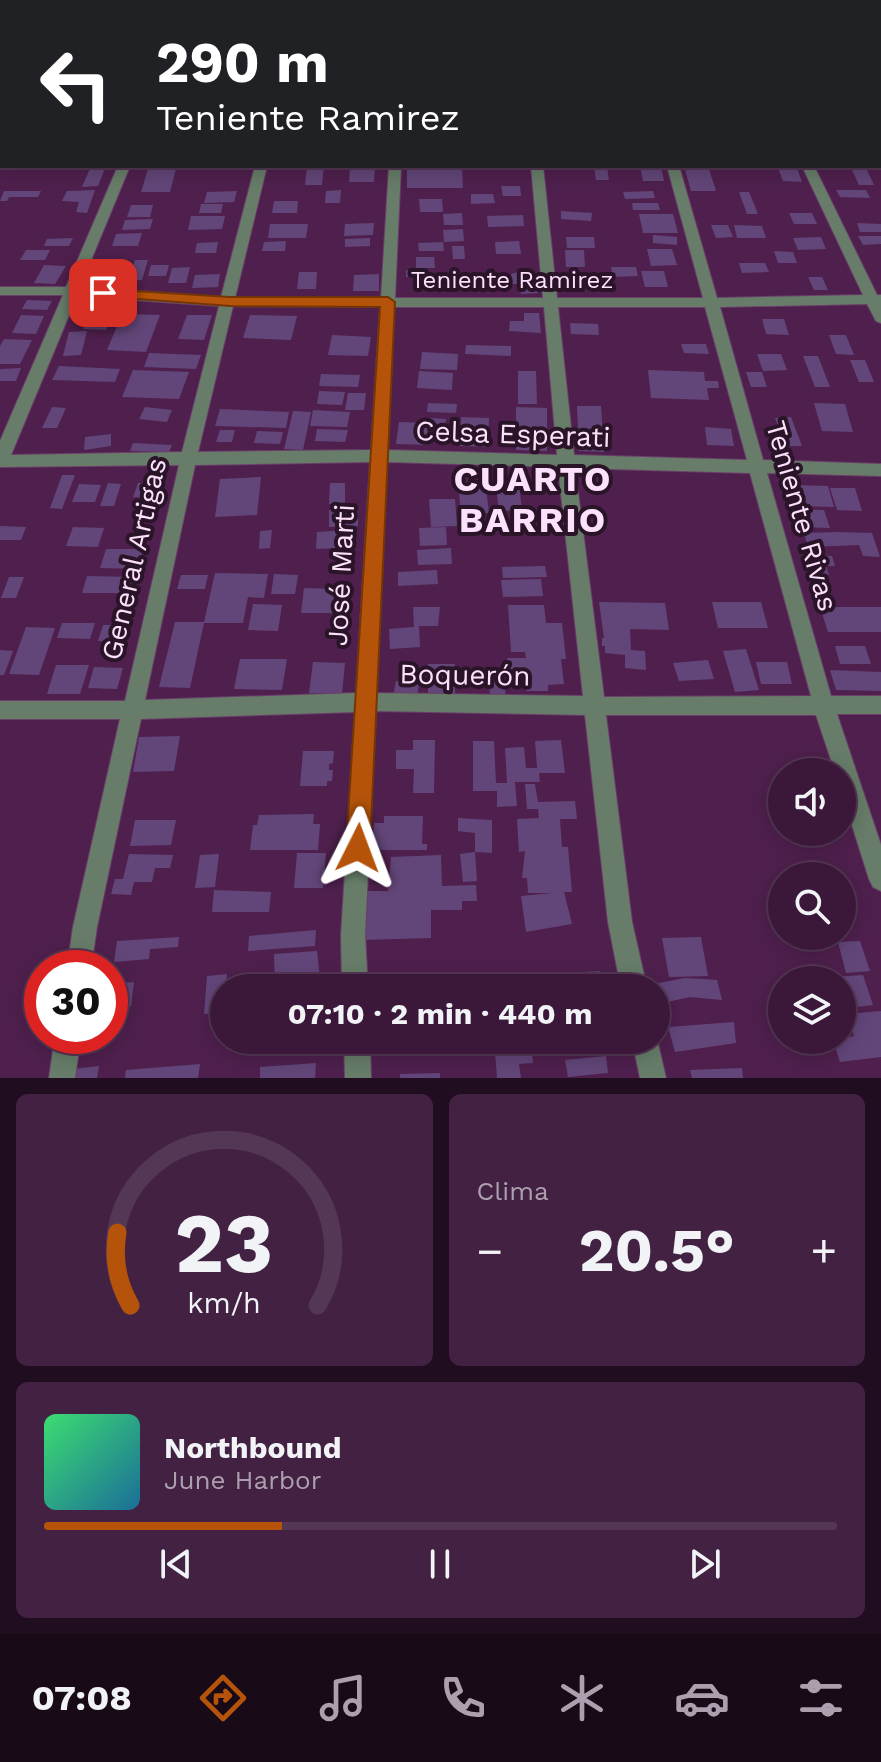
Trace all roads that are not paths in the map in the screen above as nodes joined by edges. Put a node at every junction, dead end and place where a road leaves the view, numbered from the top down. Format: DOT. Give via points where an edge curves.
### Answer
graph roads {
  1 [pos="123,168"];
  2 [pos="261,168"];
  3 [pos="395,168"];
  4 [pos="537,168"];
  5 [pos="674,168"];
  6 [pos="809,168"];
  7 [pos="0,291"];
  8 [pos="71,291"];
  9 [pos="877,299"];
  10 [pos="230,302"];
  11 [pos="388,302"];
  12 [pos="552,302"];
  13 [pos="710,303"];
  14 [pos="881,318"];
  15 [pos="380,456"];
  16 [pos="188,460"];
  17 [pos="0,461"];
  18 [pos="566,461"];
  19 [pos="757,469"];
  20 [pos="881,470"];
  21 [pos="366,702"];
  22 [pos="823,704"];
  23 [pos="881,705"];
  24 [pos="596,706"];
  25 [pos="0,710"];
  26 [pos="133,710"];
  27 [pos="881,879"];
  28 [pos="83,950"];
  29 [pos="354,974"];
  30 [pos="631,974"];
  31 [pos="65,1054"];
  32 [pos="357,1054"];
  33 [pos="648,1054"];
  34 [pos="62,1078"];
  35 [pos="358,1078"];
  36 [pos="653,1078"];
  1 -- 8 [label="street"];
  2 -- 10 [label="street, General Artigas"];
  3 -- 11 [label="street, José Marti"];
  4 -- 12 [label="street"];
  5 -- 13 [label="street, Teniente Rivas"];
  6 -- 9 [label="street"];
  7 -- 8 [label="street, Teniente Ramirez"];
  8 -- 10 [label="street, Teniente Ramirez"];
  8 -- 17 [label="street"];
  9 -- 13 [label="street, Teniente Ramirez"];
  9 -- 14 [label="street"];
  10 -- 11 [label="street, Teniente Ramirez"];
  10 -- 16 [label="street, General Artigas"];
  11 -- 12 [label="street, Teniente Ramirez"];
  11 -- 15 [label="street, José Marti"];
  12 -- 13 [label="street, Teniente Ramirez"];
  12 -- 18 [label="street"];
  13 -- 19 [label="street, Teniente Rivas"];
  15 -- 16 [label="street, Celsa Esperati"];
  15 -- 18 [label="street, Celsa Esperati"];
  15 -- 21 [label="street, José Marti"];
  16 -- 17 [label="street, Celsa Esperati"];
  16 -- 26 [label="street, General Artigas"];
  18 -- 19 [label="street, Celsa Esperati"];
  18 -- 24 [label="street"];
  19 -- 20 [label="street, Celsa Esperati"];
  19 -- 22 [label="street, Teniente Rivas"];
  21 -- 24 [label="street, Boquerón"];
  21 -- 26 [label="street, Boquerón"];
  21 -- 29 [label="street, José Marti"];
  22 -- 23 [label="street, Boquerón"];
  22 -- 24 [label="street, Boquerón"];
  22 -- 27 [label="street, Teniente Rivas"];
  24 -- 30 [label="street" via="620,922"];
  25 -- 26 [label="street, Boquerón"];
  26 -- 28 [label="street, General Artigas"];
  31 -- 34 [label="street"];
  32 -- 35 [label="street"];
  33 -- 36 [label="street"];
}
